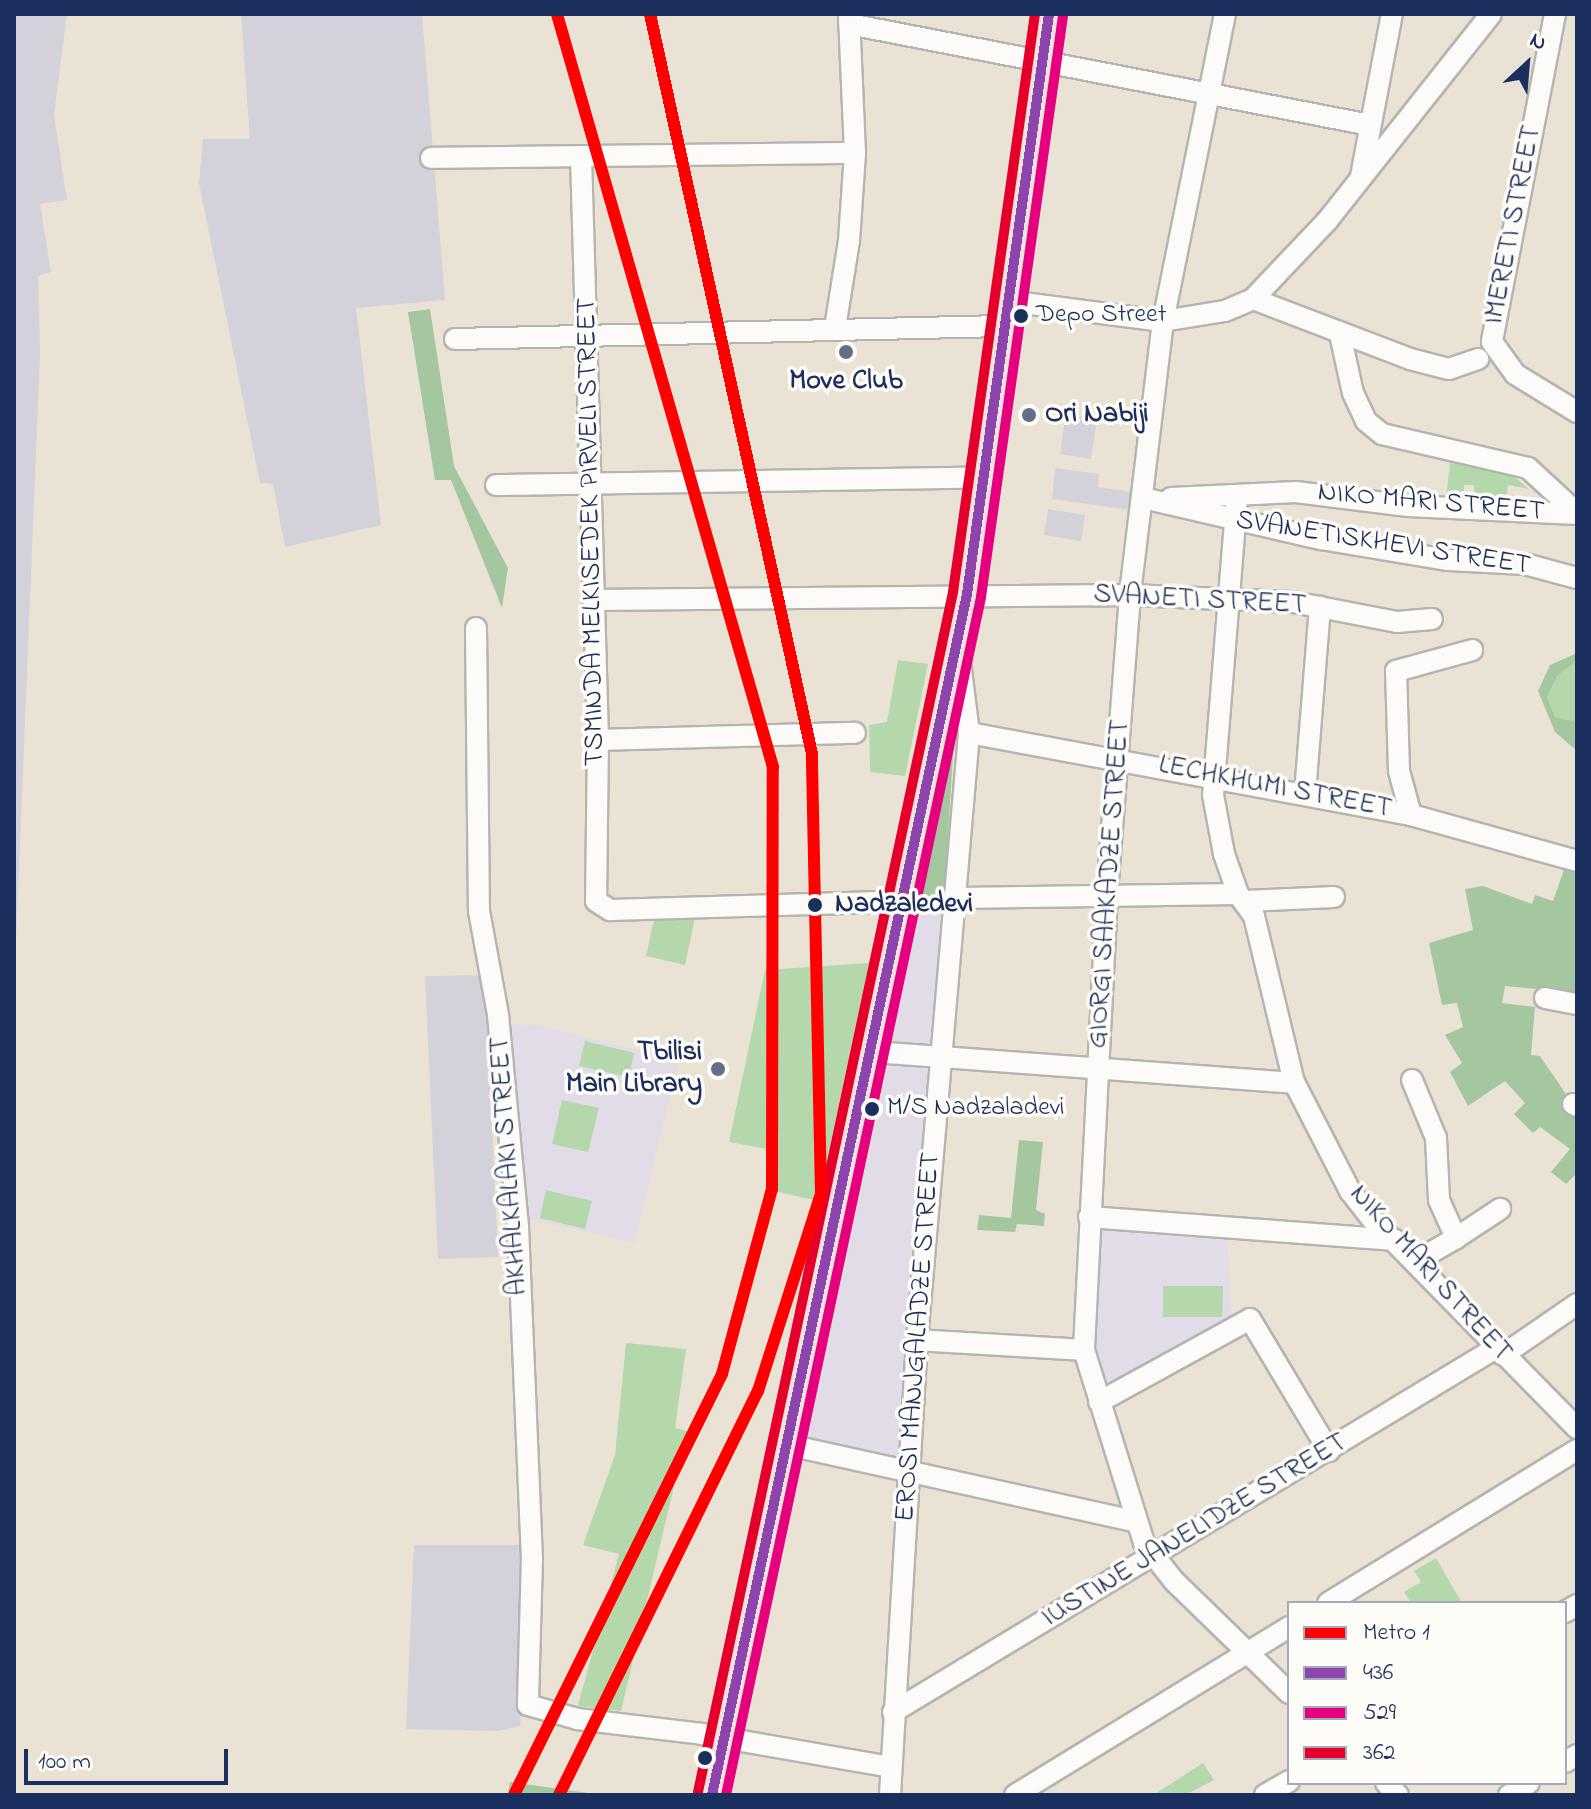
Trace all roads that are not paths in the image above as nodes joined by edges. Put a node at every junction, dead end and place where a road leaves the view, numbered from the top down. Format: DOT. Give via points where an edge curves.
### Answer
graph roads {
  1 [pos="1049,14"];
  2 [pos="1225,14"];
  3 [pos="1392,14"];
  4 [pos="1491,14"];
  5 [pos="1555,14"];
  6 [pos="849,19"];
  7 [pos="1040,64"];
  8 [pos="1210,96"];
  9 [pos="1370,125"];
  10 [pos="855,153"];
  11 [pos="581,156"];
  12 [pos="431,158"];
  13 [pos="1360,180"];
  14 [pos="1253,299"];
  15 [pos="1006,314"];
  16 [pos="1163,321"];
  17 [pos="835,328"];
  18 [pos="589,332"];
  19 [pos="1340,334"];
  20 [pos="455,339"];
  21 [pos="1478,359"];
  22 [pos="1577,412"];
  23 [pos="986,477"];
  24 [pos="592,482"];
  25 [pos="496,485"];
  26 [pos="1237,497"];
  27 [pos="1143,498"];
  28 [pos="1577,513"];
  29 [pos="1237,522"];
  30 [pos="1577,578"];
  31 [pos="967,594"];
  32 [pos="1130,595"];
  33 [pos="1226,599"];
  34 [pos="593,600"];
  35 [pos="1320,607"];
  36 [pos="1432,619"];
  37 [pos="476,628"];
  38 [pos="957,642"];
  39 [pos="1472,650"];
  40 [pos="855,733"];
  41 [pos="969,733"];
  42 [pos="598,740"];
  43 [pos="1120,759"];
  44 [pos="1213,776"];
  45 [pos="1305,793"];
  46 [pos="1411,815"];
  47 [pos="1577,861"];
  48 [pos="1107,895"];
  49 [pos="1242,897"];
  50 [pos="1334,897"];
  51 [pos="955,898"];
  52 [pos="905,901"];
  53 [pos="1545,998"];
  54 [pos="1577,1004"];
  55 [pos="873,1052"];
  56 [pos="940,1060"];
  57 [pos="1097,1071"];
  58 [pos="1412,1080"];
  59 [pos="1294,1083"];
  60 [pos="1500,1209"];
  61 [pos="1089,1217"];
  62 [pos="1456,1238"];
  63 [pos="1395,1240"];
  64 [pos="1415,1262"];
  65 [pos="1577,1304"];
  66 [pos="917,1340"];
  67 [pos="1084,1350"];
  68 [pos="1500,1351"];
  69 [pos="1099,1402"];
  70 [pos="1577,1428"];
  71 [pos="788,1445"];
  72 [pos="1577,1450"];
  73 [pos="1329,1451"];
  74 [pos="911,1472"];
  75 [pos="1135,1521"];
  76 [pos="1153,1556"];
  77 [pos="1331,1601"];
  78 [pos="1287,1628"];
  79 [pos="1246,1654"];
  80 [pos="1287,1691"];
  81 [pos="893,1712"];
  82 [pos="724,1737"];
  83 [pos="891,1767"];
  84 [pos="1287,1782"];
  85 [pos="712,1795"];
  86 [pos="890,1795"];
  87 [pos="1015,1795"];
  88 [pos="1265,1795"];
  1 -- 7 [label="main road"];
  2 -- 8 [label="street, GIORGI SAAKADZE STREET"];
  3 -- 9 [label="street"];
  4 -- 13 [label="street"];
  5 -- 22 [label="street, IMERETI STREET" via="1492,342 1515,374"];
  6 -- 7 [label="street"];
  6 -- 10 [label="street"];
  7 -- 8 [label="street"];
  7 -- 15 [label="main road"];
  8 -- 9 [label="street"];
  8 -- 16 [label="street, GIORGI SAAKADZE STREET"];
  9 -- 13 [label="street"];
  10 -- 11 [label="street"];
  10 -- 17 [label="street" via="849,241"];
  11 -- 12 [label="street"];
  11 -- 18 [label="street, TSMINDA MELKISEDEK PIRVELI STREET"];
  13 -- 14 [label="street"];
  14 -- 16 [label="street" via="1225,311"];
  14 -- 19 [label="street"];
  15 -- 16 [label="street"];
  15 -- 17 [label="street"];
  15 -- 23 [label="main road"];
  16 -- 27 [label="street, GIORGI SAAKADZE STREET"];
  17 -- 18 [label="street"];
  18 -- 20 [label="street"];
  18 -- 24 [label="street, TSMINDA MELKISEDEK PIRVELI STREET"];
  19 -- 21 [label="street" via="1449,369"];
  19 -- 28 [label="street" via="1353,393 1366,421 1382,434 1528,468"];
  23 -- 24 [label="street"];
  23 -- 31 [label="main road"];
  24 -- 25 [label="street"];
  24 -- 34 [label="street, TSMINDA MELKISEDEK PIRVELI STREET"];
  26 -- 27 [label="street, NIKO MARI STREET"];
  26 -- 28 [label="street, NIKO MARI STREET" via="1296,492 1408,506"];
  26 -- 29 [label="street, NIKO MARI STREET"];
  27 -- 29 [label="street, SVANETISKHEVI STREET"];
  27 -- 32 [label="street, GIORGI SAAKADZE STREET"];
  29 -- 30 [label="street, SVANETISKHEVI STREET" via="1448,560 1525,564"];
  29 -- 33 [label="street, NIKO MARI STREET"];
  31 -- 32 [label="street, SVANETI STREET"];
  31 -- 34 [label="street, SVANETI STREET"];
  31 -- 38 [label="main road"];
  32 -- 33 [label="street, SVANETI STREET"];
  32 -- 43 [label="street, GIORGI SAAKADZE STREET"];
  33 -- 35 [label="street, SVANETI STREET"];
  33 -- 44 [label="street, NIKO MARI STREET"];
  34 -- 42 [label="street, TSMINDA MELKISEDEK PIRVELI STREET"];
  35 -- 36 [label="street, SVANETI STREET" via="1397,622"];
  35 -- 45 [label="street"];
  37 -- 82 [label="street, AKHALKALAKI STREET" via="479,911 498,1015 518,1226 532,1558 528,1705 577,1719"];
  38 -- 41 [label="street, EROSI MANJGALADZE STREET"];
  38 -- 52 [label="main road"];
  39 -- 46 [label="street" via="1396,671 1399,771"];
  40 -- 42 [label="street"];
  41 -- 43 [label="street, LECHKHUMI STREET"];
  41 -- 51 [label="street, EROSI MANJGALADZE STREET"];
  42 -- 52 [label="street, TSMINDA MELKISEDEK PIRVELI STREET" via="600,907"];
  43 -- 44 [label="street, LECHKHUMI STREET"];
  43 -- 48 [label="street, GIORGI SAAKADZE STREET"];
  44 -- 45 [label="street, LECHKHUMI STREET"];
  44 -- 49 [label="street, NIKO MARI STREET" via="1216,822"];
  45 -- 46 [label="street, LECHKHUMI STREET"];
  46 -- 47 [label="street, LECHKHUMI STREET"];
  48 -- 49 [label="street"];
  48 -- 51 [label="street"];
  48 -- 57 [label="street, GIORGI SAAKADZE STREET"];
  49 -- 50 [label="street"];
  49 -- 59 [label="street, NIKO MARI STREET"];
  51 -- 56 [label="street, EROSI MANJGALADZE STREET"];
  52 -- 55 [label="main road"];
  53 -- 54 [label="street"];
  55 -- 56 [label="street"];
  55 -- 71 [label="main road"];
  56 -- 57 [label="street"];
  56 -- 66 [label="street, EROSI MANJGALADZE STREET"];
  57 -- 59 [label="street"];
  57 -- 61 [label="street, GIORGI SAAKADZE STREET"];
  58 -- 62 [label="street" via="1436,1138 1439,1200"];
  59 -- 63 [label="street, NIKO MARI STREET" via="1350,1191"];
  60 -- 62 [label="street"];
  61 -- 63 [label="street"];
  61 -- 67 [label="street, GIORGI SAAKADZE STREET"];
  62 -- 64 [label="street"];
  63 -- 64 [label="street, NIKO MARI STREET"];
  64 -- 68 [label="street, NIKO MARI STREET"];
  65 -- 68 [label="street, IUSTINE JANELIDZE STREET"];
  66 -- 67 [label="street"];
  66 -- 74 [label="street, EROSI MANJGALADZE STREET"];
  67 -- 69 [label="street, GIORGI SAAKADZE STREET"];
  68 -- 70 [label="street, NIKO MARI STREET"];
  68 -- 73 [label="street, IUSTINE JANELIDZE STREET"];
  69 -- 73 [label="street" via="1250,1319"];
  69 -- 75 [label="street, GIORGI SAAKADZE STREET"];
  71 -- 74 [label="street"];
  71 -- 82 [label="main road"];
  72 -- 77 [label="street"];
  73 -- 76 [label="street, IUSTINE JANELIDZE STREET"];
  74 -- 75 [label="street"];
  74 -- 81 [label="street, EROSI MANJGALADZE STREET"];
  75 -- 76 [label="street, GIORGI SAAKADZE STREET"];
  76 -- 79 [label="street, GIORGI SAAKADZE STREET"];
  76 -- 81 [label="street, IUSTINE JANELIDZE STREET"];
  78 -- 79 [label="street"];
  79 -- 80 [label="street, GIORGI SAAKADZE STREET"];
  79 -- 87 [label="street"];
  81 -- 83 [label="street, EROSI MANJGALADZE STREET"];
  82 -- 83 [label="street"];
  82 -- 85 [label="main road"];
  83 -- 86 [label="street, EROSI MANJGALADZE STREET"];
  84 -- 88 [label="street"];
}
